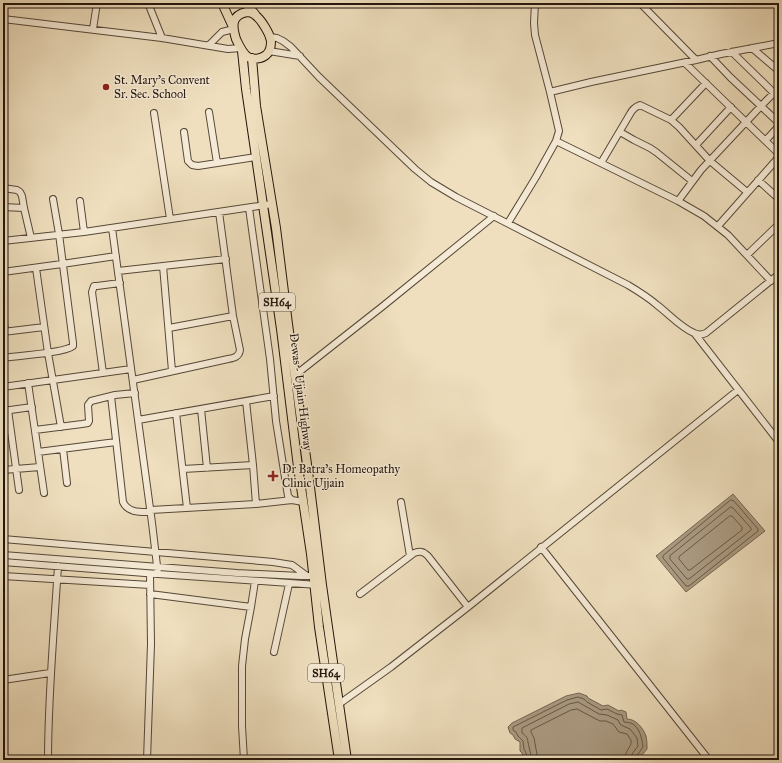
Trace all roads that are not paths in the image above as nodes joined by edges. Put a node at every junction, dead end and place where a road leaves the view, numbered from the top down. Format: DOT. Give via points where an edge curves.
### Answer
graph roads {
  1 [pos="96,3"];
  2 [pos="148,3"];
  3 [pos="222,3"];
  4 [pos="245,3"];
  5 [pos="535,3"];
  6 [pos="640,3"];
  7 [pos="255,14"];
  8 [pos="3,19"];
  9 [pos="233,28"];
  10 [pos="93,29"];
  11 [pos="269,36"];
  12 [pos="162,38"];
  13 [pos="779,43"];
  14 [pos="209,45"];
  15 [pos="752,48"];
  16 [pos="242,49"];
  17 [pos="269,52"];
  18 [pos="732,52"];
  19 [pos="300,56"];
  20 [pos="710,56"];
  21 [pos="252,58"];
  22 [pos="696,60"];
  23 [pos="685,63"];
  24 [pos="779,71"];
  25 [pos="706,83"];
  26 [pos="777,91"];
  27 [pos="550,92"];
  28 [pos="761,106"];
  29 [pos="731,107"];
  30 [pos="209,112"];
  31 [pos="154,113"];
  32 [pos="671,120"];
  33 [pos="746,122"];
  34 [pos="779,122"];
  35 [pos="779,126"];
  36 [pos="184,132"];
  37 [pos="620,132"];
  38 [pos="766,140"];
  39 [pos="556,141"];
  40 [pos="696,145"];
  41 [pos="256,158"];
  42 [pos="778,158"];
  43 [pos="710,160"];
  44 [pos="217,163"];
  45 [pos="601,163"];
  46 [pos="758,180"];
  47 [pos="692,181"];
  48 [pos="3,188"];
  49 [pos="747,192"];
  50 [pos="53,199"];
  51 [pos="779,199"];
  52 [pos="80,201"];
  53 [pos="678,201"];
  54 [pos="272,204"];
  55 [pos="263,206"];
  56 [pos="3,207"];
  57 [pos="24,208"];
  58 [pos="249,208"];
  59 [pos="219,212"];
  60 [pos="494,216"];
  61 [pos="170,219"];
  62 [pos="508,223"];
  63 [pos="779,224"];
  64 [pos="718,226"];
  65 [pos="112,228"];
  66 [pos="84,232"];
  67 [pos="58,234"];
  68 [pos="31,238"];
  69 [pos="3,241"];
  70 [pos="748,255"];
  71 [pos="116,256"];
  72 [pos="226,259"];
  73 [pos="62,264"];
  74 [pos="163,266"];
  75 [pos="36,268"];
  76 [pos="118,271"];
  77 [pos="3,272"];
  78 [pos="779,274"];
  79 [pos="771,280"];
  80 [pos="120,283"];
  81 [pos="3,316"];
  82 [pos="233,316"];
  83 [pos="44,327"];
  84 [pos="169,328"];
  85 [pos="4,332"];
  86 [pos="696,334"];
  87 [pos="48,353"];
  88 [pos="3,358"];
  89 [pos="131,369"];
  90 [pos="172,371"];
  91 [pos="103,373"];
  92 [pos="295,375"];
  93 [pos="53,380"];
  94 [pos="133,380"];
  95 [pos="287,382"];
  96 [pos="28,383"];
  97 [pos="3,387"];
  98 [pos="738,390"];
  99 [pos="134,393"];
  100 [pos="111,396"];
  101 [pos="274,396"];
  102 [pos="246,401"];
  103 [pos="32,407"];
  104 [pos="201,409"];
  105 [pos="6,411"];
  106 [pos="176,413"];
  107 [pos="138,420"];
  108 [pos="61,427"];
  109 [pos="35,430"];
  110 [pos="116,442"];
  111 [pos="779,442"];
  112 [pos="63,449"];
  113 [pos="38,452"];
  114 [pos="253,465"];
  115 [pos="40,467"];
  116 [pos="208,468"];
  117 [pos="183,469"];
  118 [pos="3,470"];
  119 [pos="16,470"];
  120 [pos="67,483"];
  121 [pos="19,490"];
  122 [pos="44,493"];
  123 [pos="292,500"];
  124 [pos="303,502"];
  125 [pos="401,502"];
  126 [pos="256,504"];
  127 [pos="187,508"];
  128 [pos="151,511"];
  129 [pos="3,539"];
  130 [pos="541,547"];
  131 [pos="155,552"];
  132 [pos="3,555"];
  133 [pos="410,556"];
  134 [pos="3,562"];
  135 [pos="58,566"];
  136 [pos="157,566"];
  137 [pos="150,574"];
  138 [pos="158,574"];
  139 [pos="3,576"];
  140 [pos="314,576"];
  141 [pos="57,579"];
  142 [pos="255,581"];
  143 [pos="288,584"];
  144 [pos="150,585"];
  145 [pos="318,585"];
  146 [pos="150,594"];
  147 [pos="360,594"];
  148 [pos="468,606"];
  149 [pos="251,607"];
  150 [pos="323,622"];
  151 [pos="274,652"];
  152 [pos="50,673"];
  153 [pos="3,680"];
  154 [pos="339,704"];
  155 [pos="48,760"];
  156 [pos="147,760"];
  157 [pos="244,760"];
  158 [pos="339,760"];
  159 [pos="347,760"];
  160 [pos="709,760"];
  1 -- 10 [label="street"];
  2 -- 12 [label="street"];
  3 -- 9 [label="main road, Dewas - Ujjain Highway / SH64"];
  4 -- 7 [label="main road"];
  5 -- 27 [label="street" via="534,35"];
  6 -- 22 [label="street"];
  7 -- 9 [label="main road" via="242,13 235,20"];
  7 -- 11 [label="main road"];
  8 -- 10 [label="street"];
  9 -- 14 [label="street" via="222,32"];
  9 -- 16 [label="main road, Dewas - Ujjain Highway / SH64"];
  10 -- 12 [label="street"];
  11 -- 17 [label="main road"];
  11 -- 19 [label="street" via="283,41"];
  12 -- 14 [label="street"];
  13 -- 15 [label="street"];
  14 -- 16 [label="street"];
  15 -- 18 [label="street"];
  15 -- 24 [label="street"];
  16 -- 21 [label="main road"];
  16 -- 41 [label="main road, Dewas - Ujjain Highway / SH64"];
  17 -- 19 [label="street"];
  17 -- 21 [label="main road" via="261,58"];
  18 -- 20 [label="street"];
  18 -- 26 [label="street"];
  19 -- 60 [label="street" via="415,169 450,194"];
  20 -- 22 [label="street"];
  20 -- 28 [label="street"];
  21 -- 54 [label="main road, Dewas - Ujjain Highway / SH64" via="256,106"];
  22 -- 23 [label="street"];
  23 -- 25 [label="street"];
  23 -- 27 [label="street"];
  25 -- 29 [label="street"];
  25 -- 32 [label="street"];
  26 -- 28 [label="street"];
  27 -- 39 [label="street" via="557,122"];
  28 -- 33 [label="street"];
  28 -- 34 [label="street"];
  29 -- 33 [label="street"];
  29 -- 40 [label="street"];
  30 -- 44 [label="street"];
  31 -- 61 [label="street"];
  32 -- 37 [label="street" via="637,106"];
  32 -- 40 [label="street"];
  33 -- 38 [label="street"];
  33 -- 43 [label="street"];
  35 -- 38 [label="street"];
  36 -- 44 [label="street" via="190,163 196,166"];
  37 -- 45 [label="street"];
  37 -- 47 [label="street" via="656,152"];
  38 -- 42 [label="street" via="779,154"];
  39 -- 45 [label="street"];
  39 -- 62 [label="street"];
  40 -- 43 [label="street"];
  41 -- 44 [label="street"];
  41 -- 55 [label="main road, Dewas - Ujjain Highway / SH64"];
  42 -- 46 [label="street"];
  43 -- 47 [label="street"];
  43 -- 49 [label="street"];
  45 -- 53 [label="street"];
  46 -- 49 [label="street"];
  46 -- 51 [label="street"];
  47 -- 53 [label="street"];
  48 -- 57 [label="street" via="20,192"];
  49 -- 64 [label="street"];
  50 -- 67 [label="street"];
  52 -- 66 [label="street"];
  53 -- 64 [label="street"];
  54 -- 55 [label="street"];
  54 -- 92 [label="main road, Dewas - Ujjain Highway / SH64"];
  55 -- 58 [label="street"];
  55 -- 95 [label="main road, Dewas - Ujjain Highway / SH64"];
  56 -- 57 [label="street"];
  57 -- 68 [label="street"];
  58 -- 59 [label="street"];
  58 -- 101 [label="street"];
  59 -- 61 [label="street"];
  59 -- 72 [label="street"];
  60 -- 62 [label="street"];
  60 -- 92 [label="street"];
  61 -- 65 [label="street"];
  62 -- 86 [label="street" via="638,291"];
  63 -- 70 [label="street"];
  64 -- 70 [label="street"];
  65 -- 66 [label="street"];
  65 -- 71 [label="street"];
  66 -- 67 [label="street"];
  67 -- 68 [label="street"];
  67 -- 73 [label="street"];
  68 -- 69 [label="street"];
  70 -- 79 [label="street"];
  71 -- 73 [label="street"];
  71 -- 76 [label="street"];
  72 -- 74 [label="street"];
  72 -- 82 [label="street"];
  73 -- 75 [label="street"];
  73 -- 87 [label="street" via="73,343 71,348"];
  74 -- 76 [label="street"];
  74 -- 84 [label="street"];
  75 -- 77 [label="street"];
  75 -- 83 [label="street"];
  76 -- 80 [label="street"];
  78 -- 79 [label="street"];
  79 -- 86 [label="street" via="706,333"];
  80 -- 89 [label="street"];
  80 -- 91 [label="street" via="94,286 92,292"];
  81 -- 85 [label="street"];
  82 -- 84 [label="street"];
  82 -- 90 [label="street" via="240,350 238,355"];
  83 -- 85 [label="street"];
  83 -- 87 [label="street"];
  84 -- 90 [label="street"];
  86 -- 98 [label="street"];
  87 -- 88 [label="street"];
  87 -- 93 [label="street"];
  89 -- 91 [label="street"];
  89 -- 94 [label="street"];
  90 -- 94 [label="street"];
  91 -- 93 [label="street"];
  92 -- 95 [label="street"];
  92 -- 140 [label="main road, Dewas - Ujjain Highway / SH64" via="309,479"];
  93 -- 96 [label="street"];
  93 -- 108 [label="street"];
  94 -- 99 [label="street"];
  95 -- 124 [label="main road, Dewas - Ujjain Highway / SH64"];
  96 -- 97 [label="street"];
  96 -- 103 [label="street"];
  98 -- 111 [label="street"];
  98 -- 130 [label="street"];
  99 -- 100 [label="street"];
  99 -- 107 [label="street"];
  100 -- 108 [label="street" via="89,403 88,423"];
  100 -- 110 [label="street"];
  101 -- 102 [label="street"];
  101 -- 123 [label="street" via="288,496"];
  102 -- 104 [label="street"];
  102 -- 114 [label="street"];
  103 -- 105 [label="street"];
  103 -- 109 [label="street"];
  104 -- 106 [label="street"];
  104 -- 116 [label="street"];
  105 -- 119 [label="street"];
  106 -- 107 [label="street"];
  106 -- 117 [label="street"];
  107 -- 128 [label="street"];
  108 -- 109 [label="street"];
  109 -- 113 [label="street"];
  110 -- 112 [label="street"];
  110 -- 128 [label="street" via="124,505 135,512"];
  112 -- 113 [label="street"];
  112 -- 120 [label="street"];
  113 -- 115 [label="street"];
  114 -- 116 [label="street"];
  114 -- 126 [label="street"];
  115 -- 119 [label="street"];
  115 -- 122 [label="street"];
  116 -- 117 [label="street"];
  117 -- 127 [label="street"];
  118 -- 119 [label="street"];
  119 -- 121 [label="street"];
  123 -- 124 [label="street"];
  123 -- 126 [label="street"];
  124 -- 140 [label="main road, Dewas - Ujjain Highway / SH64"];
  125 -- 133 [label="street"];
  126 -- 127 [label="street"];
  127 -- 128 [label="street"];
  128 -- 131 [label="street"];
  129 -- 131 [label="street"];
  130 -- 148 [label="street"];
  130 -- 160 [label="street"];
  131 -- 136 [label="street"];
  131 -- 140 [label="street" via="274,562 292,565"];
  132 -- 136 [label="street"];
  133 -- 147 [label="street"];
  133 -- 148 [label="street" via="418,551 425,553"];
  134 -- 135 [label="street"];
  135 -- 137 [label="street"];
  135 -- 141 [label="street"];
  136 -- 138 [label="street"];
  136 -- 140 [label="street"];
  137 -- 138 [label="street"];
  137 -- 144 [label="street"];
  138 -- 142 [label="street"];
  139 -- 141 [label="street"];
  140 -- 145 [label="main road, Dewas - Ujjain Highway / SH64"];
  141 -- 144 [label="street"];
  141 -- 152 [label="street"];
  142 -- 143 [label="street"];
  142 -- 149 [label="street"];
  143 -- 145 [label="street"];
  143 -- 151 [label="street"];
  144 -- 146 [label="street"];
  145 -- 150 [label="main road, Dewas - Ujjain Highway / SH64"];
  146 -- 149 [label="street"];
  146 -- 156 [label="street"];
  148 -- 154 [label="street"];
  149 -- 157 [label="street" via="242,666"];
  150 -- 154 [label="main road, Dewas - Ujjain Highway / SH64"];
  150 -- 158 [label="main road, Dewas - Ujjain Highway / SH64"];
  152 -- 153 [label="street"];
  152 -- 155 [label="street"];
  154 -- 159 [label="main road, Dewas - Ujjain Highway / SH64"];
}
